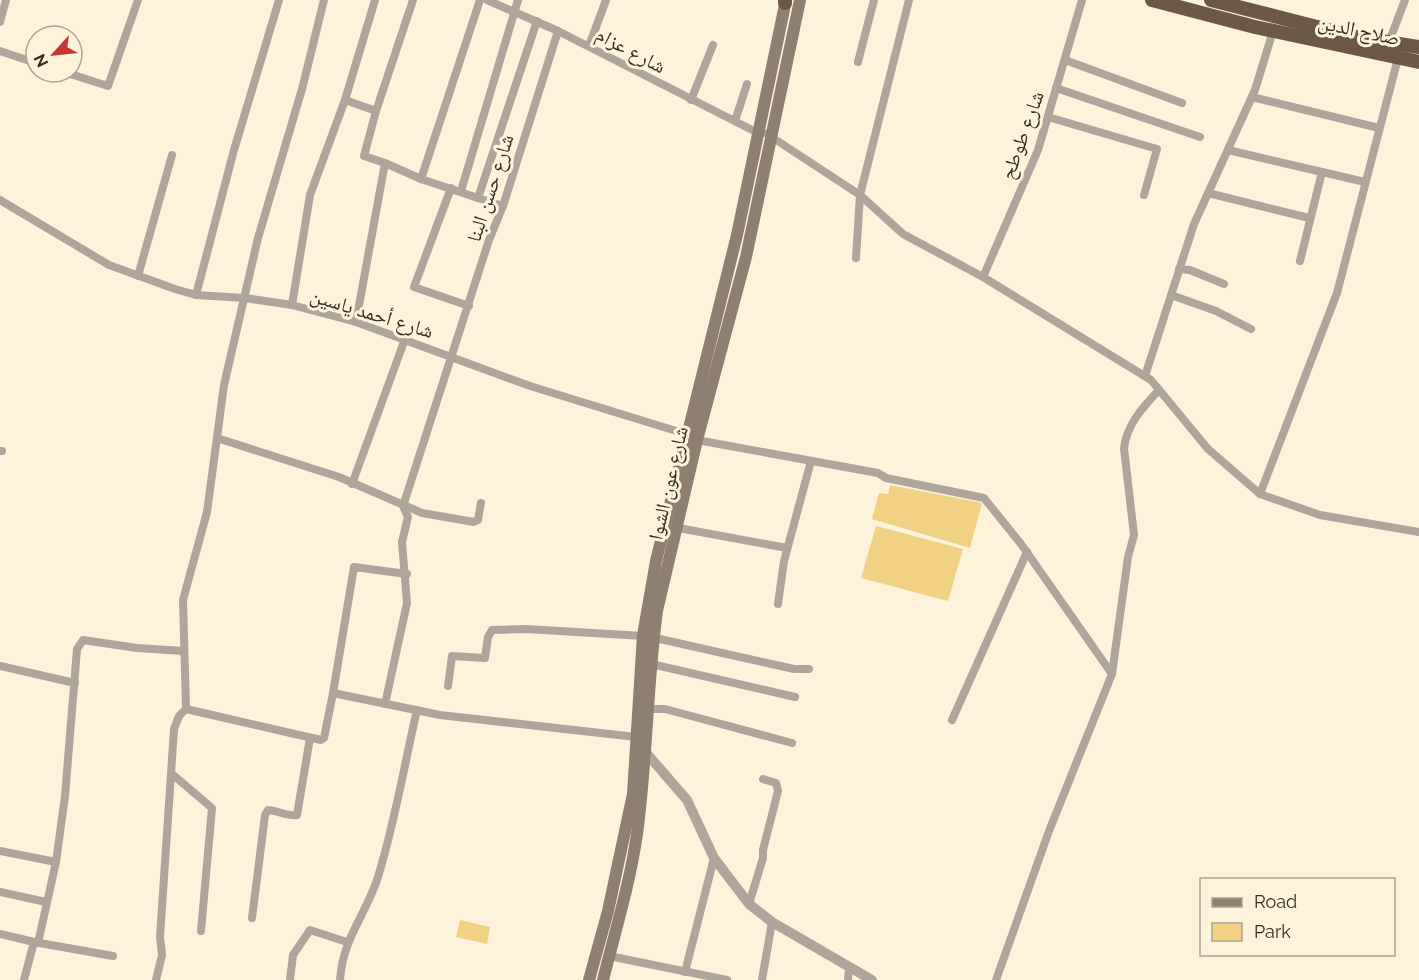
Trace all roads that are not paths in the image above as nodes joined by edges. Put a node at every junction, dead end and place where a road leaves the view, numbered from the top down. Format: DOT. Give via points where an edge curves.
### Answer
graph roads {
  1 [pos="6,0"];
  2 [pos="138,0"];
  3 [pos="279,0"];
  4 [pos="324,0"];
  5 [pos="375,0"];
  6 [pos="413,0"];
  7 [pos="480,0"];
  8 [pos="487,0"];
  9 [pos="518,0"];
  10 [pos="606,0"];
  11 [pos="800,0"];
  12 [pos="874,0"];
  13 [pos="909,0"];
  14 [pos="1082,0"];
  15 [pos="1152,0"];
  16 [pos="1211,0"];
  17 [pos="1405,0"];
  18 [pos="785,1"];
  19 [pos="1232,3"];
  20 [pos="515,12"];
  21 [pos="537,21"];
  22 [pos="0,22"];
  23 [pos="558,30"];
  24 [pos="1273,31"];
  25 [pos="1389,42"];
  26 [pos="712,45"];
  27 [pos="589,46"];
  28 [pos="1419,47"];
  29 [pos="0,51"];
  30 [pos="1398,58"];
  31 [pos="24,59"];
  32 [pos="1065,60"];
  33 [pos="858,62"];
  34 [pos="1419,62"];
  35 [pos="84,78"];
  36 [pos="747,84"];
  37 [pos="1056,88"];
  38 [pos="1252,97"];
  39 [pos="345,100"];
  40 [pos="691,100"];
  41 [pos="1182,103"];
  42 [pos="376,111"];
  43 [pos="1048,117"];
  44 [pos="735,121"];
  45 [pos="1379,128"];
  46 [pos="763,133"];
  47 [pos="1200,137"];
  48 [pos="1228,150"];
  49 [pos="171,155"];
  50 [pos="385,163"];
  51 [pos="1322,172"];
  52 [pos="421,179"];
  53 [pos="1365,182"];
  54 [pos="456,189"];
  55 [pos="1208,193"];
  56 [pos="860,195"];
  57 [pos="1144,195"];
  58 [pos="478,198"];
  59 [pos="0,200"];
  60 [pos="503,206"];
  61 [pos="1309,218"];
  62 [pos="856,258"];
  63 [pos="1300,261"];
  64 [pos="1179,269"];
  65 [pos="138,276"];
  66 [pos="983,278"];
  67 [pos="1224,284"];
  68 [pos="196,295"];
  69 [pos="1170,296"];
  70 [pos="245,298"];
  71 [pos="292,305"];
  72 [pos="469,306"];
  73 [pos="356,322"];
  74 [pos="1251,329"];
  75 [pos="405,339"];
  76 [pos="452,356"];
  77 [pos="1145,376"];
  78 [pos="1159,390"];
  79 [pos="692,437"];
  80 [pos="217,438"];
  81 [pos="811,461"];
  82 [pos="352,484"];
  83 [pos="1260,494"];
  84 [pos="481,503"];
  85 [pos="403,506"];
  86 [pos="664,525"];
  87 [pos="678,527"];
  88 [pos="1419,532"];
  89 [pos="787,548"];
  90 [pos="1027,552"];
  91 [pos="407,574"];
  92 [pos="778,604"];
  93 [pos="646,636"];
  94 [pos="184,651"];
  95 [pos="646,663"];
  96 [pos="0,666"];
  97 [pos="809,669"];
  98 [pos="1112,674"];
  99 [pos="75,683"];
  100 [pos="448,686"];
  101 [pos="333,693"];
  102 [pos="795,697"];
  103 [pos="385,704"];
  104 [pos="186,709"];
  105 [pos="417,710"];
  106 [pos="643,710"];
  107 [pos="952,720"];
  108 [pos="636,737"];
  109 [pos="310,738"];
  110 [pos="792,743"];
  111 [pos="646,755"];
  112 [pos="172,774"];
  113 [pos="763,779"];
  114 [pos="0,851"];
  115 [pos="714,858"];
  116 [pos="56,862"];
  117 [pos="0,892"];
  118 [pos="46,902"];
  119 [pos="749,904"];
  120 [pos="252,918"];
  121 [pos="772,922"];
  122 [pos="201,931"];
  123 [pos="0,934"];
  124 [pos="36,942"];
  125 [pos="347,942"];
  126 [pos="113,956"];
  127 [pos="609,956"];
  128 [pos="685,972"];
  129 [pos="848,974"];
  130 [pos="24,980"];
  131 [pos="156,980"];
  132 [pos="290,980"];
  133 [pos="340,980"];
  134 [pos="589,980"];
  135 [pos="603,980"];
  136 [pos="727,980"];
  137 [pos="762,980"];
  138 [pos="872,980"];
  139 [pos="996,980"];
  1 -- 22 [label="street"];
  2 -- 35 [label="street" via="108,86"];
  3 -- 68 [label="street"];
  4 -- 70 [label="street"];
  5 -- 39 [label="street"];
  6 -- 42 [label="street"];
  7 -- 52 [label="street"];
  8 -- 20 [label="street, شارع عزام"];
  9 -- 20 [label="street"];
  10 -- 27 [label="street"];
  11 -- 46 [label="main road, شارع عون الشوا"];
  12 -- 33 [label="street"];
  13 -- 56 [label="street"];
  14 -- 32 [label="street, شارع طوطح"];
  15 -- 24 [label="highway, صلاح الدين"];
  16 -- 19 [label="highway, صلاح الدين"];
  17 -- 25 [label="street"];
  18 -- 46 [label="main road, شارع عون الشوا"];
  19 -- 25 [label="highway, صلاح الدين" via="1344,34"];
  20 -- 21 [label="street, شارع عزام"];
  20 -- 54 [label="street"];
  21 -- 23 [label="street, شارع عزام"];
  21 -- 58 [label="street"];
  23 -- 27 [label="street, شارع عزام"];
  23 -- 60 [label="street, شارع حسن البنا"];
  24 -- 30 [label="highway, صلاح الدين"];
  24 -- 38 [label="street"];
  25 -- 28 [label="highway, صلاح الدين"];
  26 -- 40 [label="street"];
  27 -- 40 [label="street, شارع عزام"];
  29 -- 31 [label="street"];
  30 -- 34 [label="highway, صلاح الدين"];
  30 -- 45 [label="street"];
  32 -- 37 [label="street, شارع طوطح"];
  32 -- 41 [label="street"];
  36 -- 44 [label="street"];
  37 -- 43 [label="street, شارع طوطح"];
  37 -- 47 [label="street"];
  38 -- 45 [label="street"];
  38 -- 48 [label="street"];
  39 -- 42 [label="street"];
  39 -- 71 [label="street" via="310,195"];
  40 -- 44 [label="street, شارع عزام"];
  42 -- 50 [label="street" via="364,156"];
  43 -- 57 [label="street" via="1157,149"];
  43 -- 66 [label="street, شارع طوطح" via="1038,150"];
  44 -- 46 [label="street, شارع عزام"];
  45 -- 53 [label="street"];
  46 -- 56 [label="street, شارع عزام"];
  46 -- 79 [label="main road, شارع عون الشوا"];
  48 -- 51 [label="street"];
  48 -- 55 [label="street"];
  49 -- 65 [label="street"];
  50 -- 52 [label="street"];
  50 -- 73 [label="street"];
  51 -- 53 [label="street"];
  51 -- 61 [label="street"];
  52 -- 54 [label="street"];
  53 -- 83 [label="street" via="1337,293"];
  54 -- 58 [label="street"];
  54 -- 72 [label="street" via="414,287"];
  55 -- 61 [label="street"];
  55 -- 64 [label="street"];
  56 -- 62 [label="street"];
  56 -- 66 [label="street, شارع عزام" via="903,234"];
  58 -- 60 [label="street"];
  59 -- 65 [label="street, شارع أحمد ياسين" via="101,260"];
  60 -- 72 [label="street, شارع حسن البنا"];
  61 -- 63 [label="street"];
  64 -- 67 [label="street"];
  64 -- 69 [label="street"];
  65 -- 68 [label="street, شارع أحمد ياسين"];
  66 -- 77 [label="street, شارع عزام"];
  68 -- 70 [label="street, شارع أحمد ياسين"];
  69 -- 74 [label="street" via="1216,311"];
  69 -- 77 [label="street"];
  70 -- 71 [label="street, شارع أحمد ياسين"];
  70 -- 80 [label="street" via="224,385"];
  71 -- 73 [label="street, شارع أحمد ياسين"];
  72 -- 76 [label="street, شارع حسن البنا"];
  73 -- 75 [label="street, شارع أحمد ياسين"];
  75 -- 76 [label="street, شارع أحمد ياسين"];
  75 -- 82 [label="street"];
  76 -- 79 [label="street, شارع أحمد ياسين" via="530,386"];
  76 -- 85 [label="street, شارع حسن البنا"];
  77 -- 78 [label="street, شارع عزام"];
  78 -- 83 [label="street, شارع عزام" via="1208,449"];
  78 -- 98 [label="street" via="1142,408 1125,438 1134,535"];
  79 -- 81 [label="street, شارع أحمد ياسين"];
  79 -- 86 [label="main road, شارع عون الشوا"];
  79 -- 87 [label="main road, شارع عون الشوا"];
  80 -- 82 [label="street"];
  80 -- 94 [label="street" via="207,512 183,600"];
  81 -- 89 [label="street"];
  81 -- 90 [label="street, شارع أحمد ياسين" via="984,498"];
  82 -- 85 [label="street"];
  83 -- 88 [label="street" via="1320,515"];
  84 -- 85 [label="street" via="478,520 474,522 439,518"];
  85 -- 91 [label="street, شارع حسن البنا" via="408,517 402,542"];
  86 -- 87 [label="street"];
  86 -- 93 [label="main road, شارع عون الشوا"];
  87 -- 89 [label="street"];
  87 -- 93 [label="main road, شارع عون الشوا" via="657,611"];
  89 -- 92 [label="street"];
  90 -- 98 [label="street, شارع أحمد ياسين"];
  90 -- 107 [label="street"];
  91 -- 101 [label="street" via="354,567"];
  91 -- 103 [label="street, شارع حسن البنا" via="407,603"];
  93 -- 95 [label="main road, شارع عون الشوا"];
  93 -- 97 [label="street"];
  93 -- 100 [label="street" via="492,630 485,658 452,656"];
  94 -- 99 [label="street" via="83,640 77,650"];
  94 -- 104 [label="street"];
  95 -- 102 [label="street"];
  95 -- 106 [label="main road, شارع عون الشوا"];
  96 -- 99 [label="street"];
  98 -- 139 [label="street" via="1049,831"];
  99 -- 116 [label="street"];
  101 -- 103 [label="street"];
  101 -- 109 [label="street" via="324,738"];
  103 -- 105 [label="street"];
  104 -- 109 [label="street"];
  104 -- 112 [label="street" via="174,729"];
  105 -- 108 [label="street"];
  105 -- 125 [label="street" via="377,879"];
  106 -- 108 [label="main road, شارع عون الشوا"];
  106 -- 110 [label="street" via="665,709"];
  106 -- 111 [label="main road, شارع عون الشوا"];
  108 -- 111 [label="street"];
  108 -- 134 [label="main road, شارع عون الشوا" via="633,794"];
  109 -- 120 [label="street" via="297,815 268,810 265,815"];
  111 -- 115 [label="street" via="687,800"];
  111 -- 127 [label="main road, شارع عون الشوا" via="636,836"];
  112 -- 122 [label="street" via="212,808"];
  112 -- 131 [label="street" via="162,955"];
  113 -- 119 [label="street" via="776,783 778,790"];
  114 -- 116 [label="street"];
  115 -- 119 [label="street"];
  115 -- 128 [label="street"];
  116 -- 118 [label="street"];
  117 -- 118 [label="street"];
  118 -- 124 [label="street"];
  119 -- 121 [label="street"];
  121 -- 129 [label="street"];
  121 -- 137 [label="street"];
  123 -- 124 [label="street"];
  124 -- 126 [label="street"];
  124 -- 130 [label="street"];
  125 -- 132 [label="street" via="310,930 293,955"];
  125 -- 133 [label="street"];
  127 -- 128 [label="street"];
  127 -- 135 [label="main road, شارع عون الشوا"];
  128 -- 136 [label="street"];
  129 -- 138 [label="street"];
}
